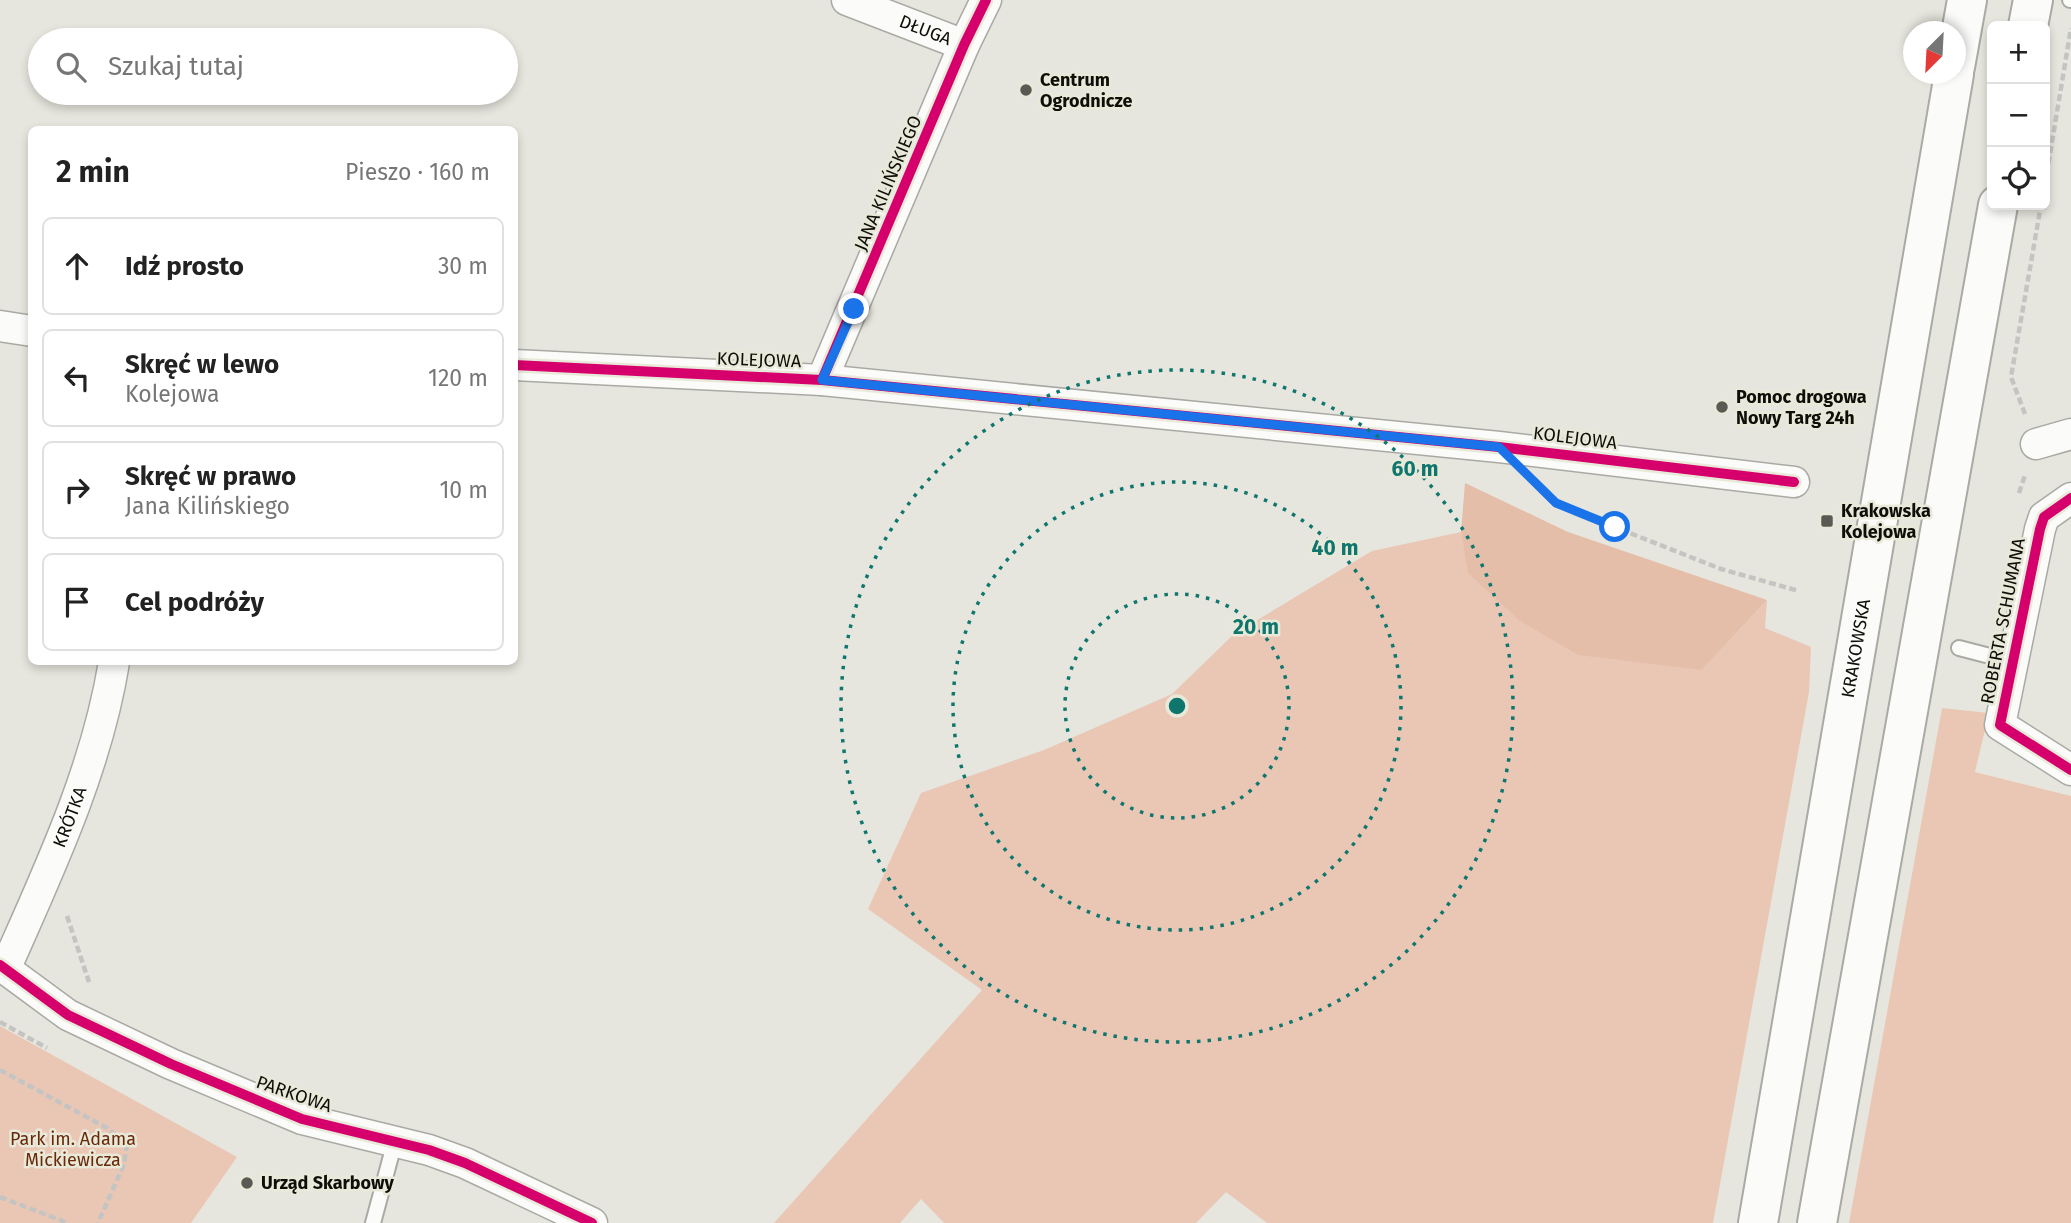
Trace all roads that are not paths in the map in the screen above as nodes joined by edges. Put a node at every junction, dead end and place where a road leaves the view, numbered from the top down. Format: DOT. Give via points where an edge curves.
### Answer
graph roads {
  1 [pos="847,0"];
  2 [pos="986,0"];
  3 [pos="2033,0"];
  4 [pos="2029,21"];
  5 [pos="964,45"];
  6 [pos="1952,84"];
  7 [pos="1996,210"];
  8 [pos="0,326"];
  9 [pos="28,330"];
  10 [pos="518,365"];
  11 [pos="822,380"];
  12 [pos="2071,434"];
  13 [pos="2036,444"];
  14 [pos="1794,482"];
  15 [pos="2071,498"];
  16 [pos="1959,648"];
  17 [pos="2013,662"];
  18 [pos="113,665"];
  19 [pos="2071,769"];
  20 [pos="3,966"];
  21 [pos="395,1141"];
  22 [pos="373,1223"];
  23 [pos="592,1223"];
  24 [pos="1758,1223"];
  25 [pos="1817,1223"];
  1 -- 5 [label="street, DŁUGA"];
  2 -- 5 [label="street, JANA KILIŃSKIEGO"];
  3 -- 4 [label="main road"];
  5 -- 11 [label="street, JANA KILIŃSKIEGO"];
  6 -- 24 [label="main road, KRAKOWSKA"];
  7 -- 25 [label="main road"];
  8 -- 9 [label="street"];
  10 -- 11 [label="street, KOLEJOWA"];
  11 -- 14 [label="street, KOLEJOWA" via="1499,447"];
  12 -- 13 [label="street"];
  15 -- 17 [label="street, ROBERTA SCHUMANA" via="2044,517"];
  16 -- 17 [label="lane"];
  17 -- 19 [label="street, ROBERTA SCHUMANA" via="2000,725"];
  18 -- 20 [label="street, KRÓTKA" via="82,784"];
  20 -- 21 [label="street, PARKOWA" via="68,1015 170,1064 302,1119"];
  21 -- 22 [label="lane"];
  21 -- 23 [label="street, PARKOWA" via="465,1163"];
}
